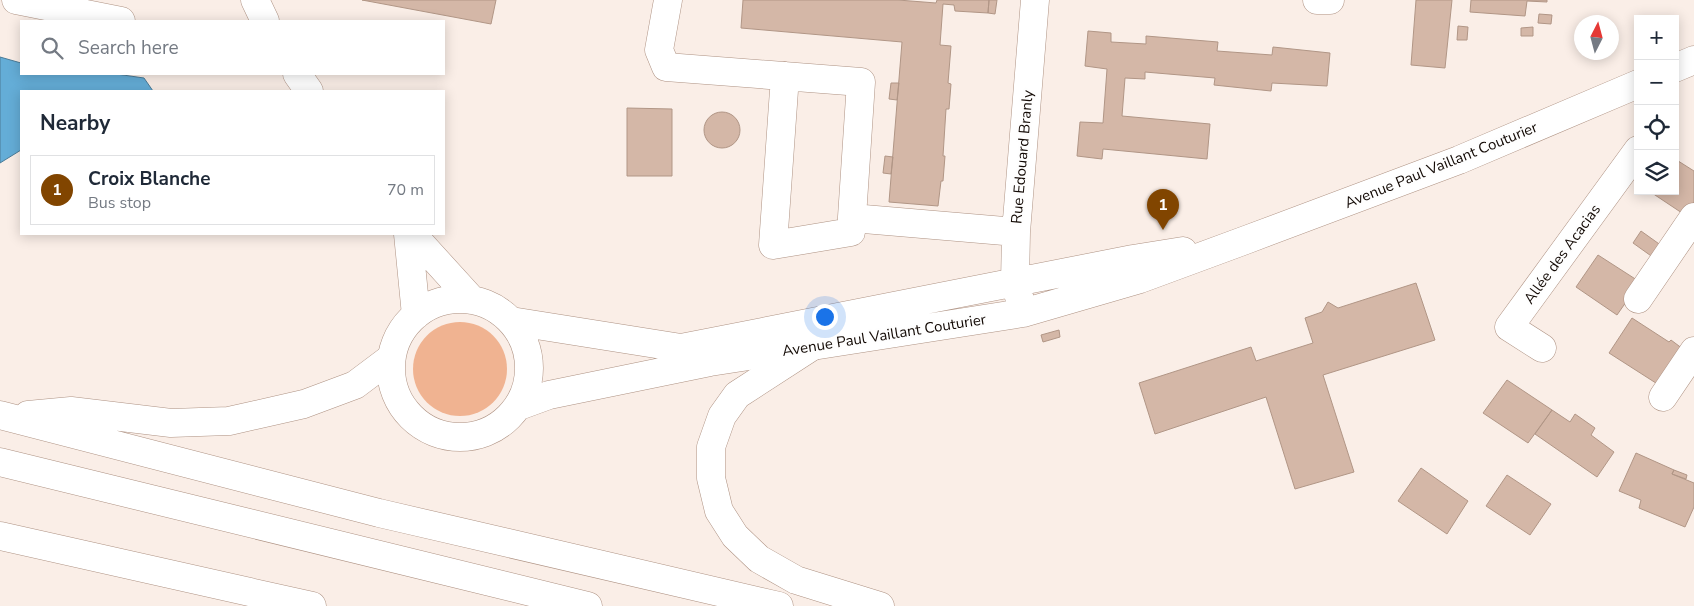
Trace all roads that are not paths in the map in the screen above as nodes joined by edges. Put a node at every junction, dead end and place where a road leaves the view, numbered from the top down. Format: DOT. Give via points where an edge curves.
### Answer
graph roads {
  1 [pos="16,0"];
  2 [pos="255,0"];
  3 [pos="668,0"];
  4 [pos="1035,0"];
  5 [pos="1317,0"];
  6 [pos="1330,0"];
  7 [pos="116,20"];
  8 [pos="265,20"];
  9 [pos="1694,60"];
  10 [pos="1679,66"];
  11 [pos="297,75"];
  12 [pos="786,76"];
  13 [pos="1634,86"];
  14 [pos="308,90"];
  15 [pos="1634,155"];
  16 [pos="1694,217"];
  17 [pos="852,218"];
  18 [pos="1016,232"];
  19 [pos="410,235"];
  20 [pos="411,235"];
  21 [pos="1244,241"];
  22 [pos="1016,282"];
  23 [pos="1638,299"];
  24 [pos="472,300"];
  25 [pos="1023,313"];
  26 [pos="416,315"];
  27 [pos="511,321"];
  28 [pos="811,347"];
  29 [pos="1542,348"];
  30 [pos="1694,351"];
  31 [pos="392,358"];
  32 [pos="1663,397"];
  33 [pos="518,406"];
  34 [pos="3,416"];
  35 [pos="0,462"];
  36 [pos="0,536"];
  37 [pos="312,606"];
  38 [pos="588,606"];
  39 [pos="779,606"];
  40 [pos="880,606"];
  1 -- 7 [label="main road"];
  2 -- 8 [label="main road"];
  3 -- 12 [label="main road" via="658,50 666,67"];
  4 -- 18 [label="main road, Rue Edouard Branly"];
  5 -- 6 [label="main road"];
  9 -- 10 [label="main road"];
  11 -- 14 [label="main road"];
  12 -- 17 [label="main road" via="861,82"];
  12 -- 17 [label="main road" via="773,246 850,232"];
  13 -- 21 [label="main road, Avenue Paul Vaillant Couturier" via="1459,160"];
  15 -- 29 [label="main road, Allée des Acacias" via="1509,327"];
  16 -- 23 [label="main road"];
  17 -- 18 [label="main road"];
  18 -- 22 [label="main road, Rue Edouard Branly"];
  19 -- 26 [label="main road"];
  20 -- 24 [label="main road"];
  21 -- 22 [label="main road, Avenue Paul Vaillant Couturier"];
  21 -- 25 [label="main road, Avenue Paul Vaillant Couturier" via="1140,279"];
  22 -- 25 [label="main road, Rue Edouard Branly"];
  22 -- 27 [label="main road, Avenue Paul Vaillant Couturier" via="681,348"];
  24 -- 26 [label="main road" via="452,299"];
  24 -- 27 [label="main road" via="493,307"];
  25 -- 28 [label="main road, Avenue Paul Vaillant Couturier"];
  26 -- 31 [label="main road" via="396,341"];
  27 -- 33 [label="main road" via="523,340 529,362 528,384"];
  28 -- 33 [label="main road, Avenue Paul Vaillant Couturier" via="710,362 549,395"];
  28 -- 40 [label="main road" via="737,395 722,416 711,447 711,478 719,511 735,536 759,559 796,580"];
  30 -- 32 [label="main road"];
  31 -- 33 [label="main road" via="392,381 400,403 415,421 436,433 459,438 482,434 503,423"];
  31 -- 34 [label="main road" via="355,385 304,404 229,421 171,423 71,411"];
  34 -- 39 [label="main road" via="379,513"];
  35 -- 38 [label="main road"];
  36 -- 37 [label="main road"];
}
